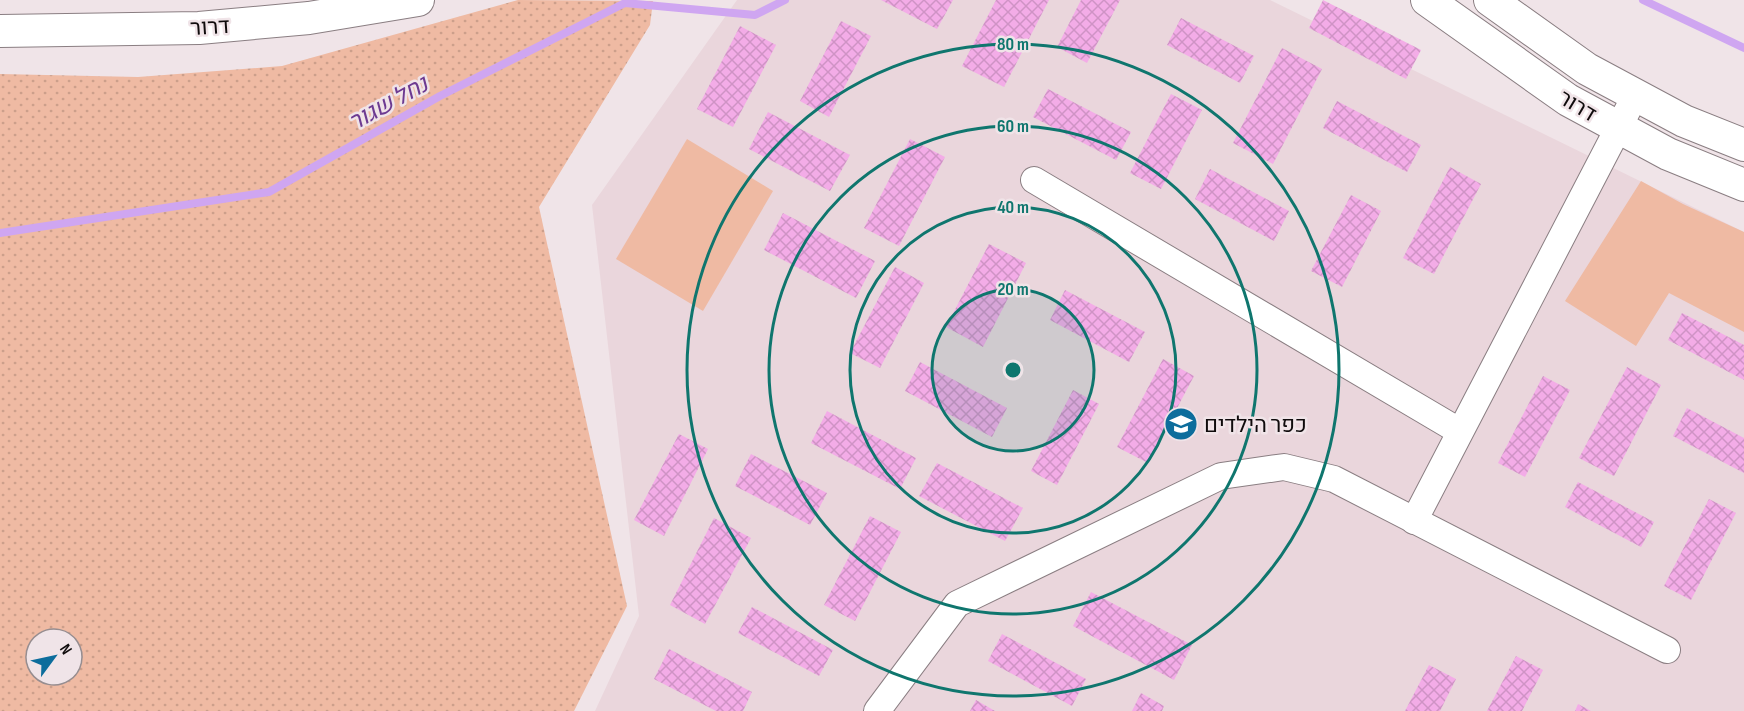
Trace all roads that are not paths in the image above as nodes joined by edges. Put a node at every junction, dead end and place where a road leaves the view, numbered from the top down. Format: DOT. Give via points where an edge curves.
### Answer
graph roads {
  1 [pos="418,0"];
  2 [pos="1427,0"];
  3 [pos="1490,0"];
  4 [pos="0,31"];
  5 [pos="1635,96"];
  6 [pos="1617,128"];
  7 [pos="1744,145"];
  8 [pos="1034,180"];
  9 [pos="1744,185"];
  10 [pos="1459,431"];
  11 [pos="1414,520"];
  12 [pos="1667,650"];
  13 [pos="877,711"];
  1 -- 4 [label="street, דרור" via="309,18 199,28"];
  2 -- 6 [label="street, דרור" via="1568,100"];
  3 -- 5 [label="street, דרור" via="1587,69"];
  5 -- 6 [label="street"];
  5 -- 7 [label="street, דרור" via="1683,121"];
  6 -- 9 [label="street, דרור"];
  6 -- 10 [label="street"];
  8 -- 10 [label="street"];
  10 -- 11 [label="street"];
  11 -- 12 [label="street"];
  11 -- 13 [label="street" via="1334,479 1284,467 1221,476 957,604"];
}
